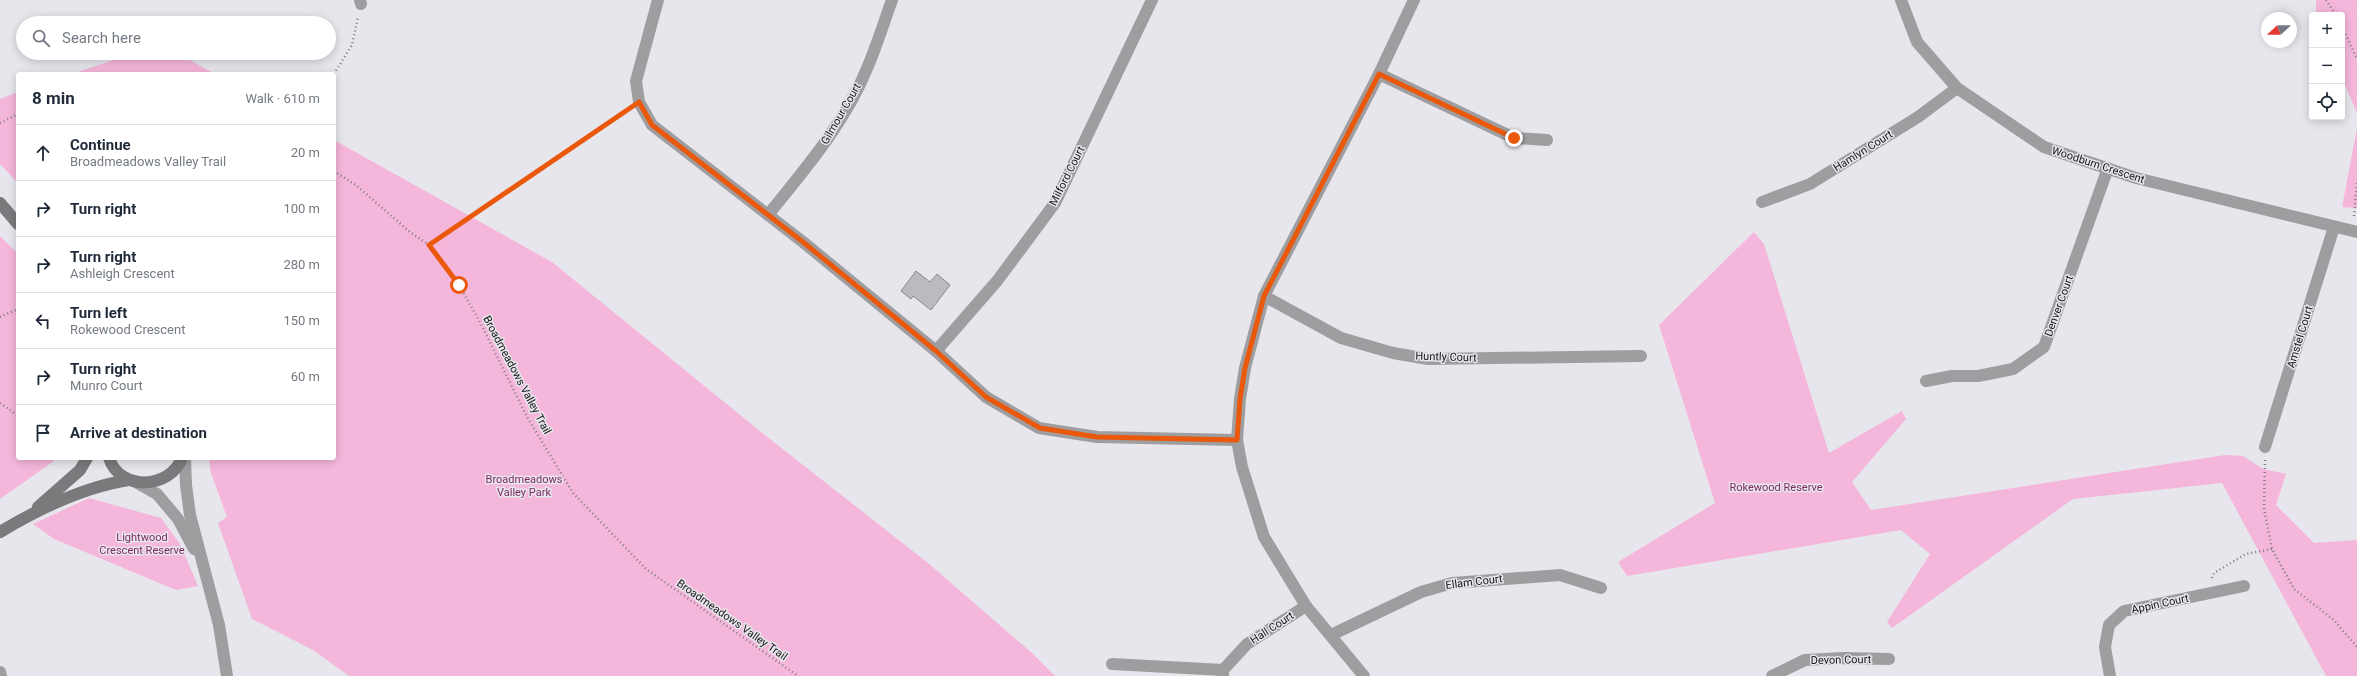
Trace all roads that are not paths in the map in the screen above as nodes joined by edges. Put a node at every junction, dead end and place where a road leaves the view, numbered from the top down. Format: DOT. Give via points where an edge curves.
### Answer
graph roads {
  1 [pos="658,0"];
  2 [pos="892,0"];
  3 [pos="1152,0"];
  4 [pos="1414,0"];
  5 [pos="1901,0"];
  6 [pos="1379,74"];
  7 [pos="1957,88"];
  8 [pos="1547,140"];
  9 [pos="2108,168"];
  10 [pos="1762,202"];
  11 [pos="0,204"];
  12 [pos="768,215"];
  13 [pos="16,222"];
  14 [pos="2334,226"];
  15 [pos="2355,231"];
  16 [pos="1264,296"];
  17 [pos="936,351"];
  18 [pos="1642,356"];
  19 [pos="1926,381"];
  20 [pos="1237,440"];
  21 [pos="2265,447"];
  22 [pos="86,460"];
  23 [pos="110,460"];
  24 [pos="182,460"];
  25 [pos="184,460"];
  26 [pos="131,480"];
  27 [pos="30,514"];
  28 [pos="0,532"];
  29 [pos="202,564"];
  30 [pos="2244,586"];
  31 [pos="1601,588"];
  32 [pos="1306,606"];
  33 [pos="1331,635"];
  34 [pos="1889,659"];
  35 [pos="1112,664"];
  36 [pos="0,672"];
  37 [pos="1223,673"];
  38 [pos="1,676"];
  39 [pos="227,676"];
  40 [pos="1364,676"];
  41 [pos="1772,676"];
  42 [pos="2110,676"];
  1 -- 12 [label="street" via="636,82 639,102 652,125"];
  2 -- 12 [label="street, Gilmour Court" via="868,67 838,122 821,149"];
  3 -- 17 [label="street, Milford Court" via="1055,203 997,281"];
  4 -- 6 [label="street"];
  5 -- 7 [label="street, Woodburn Crescent" via="1917,42"];
  6 -- 8 [label="street" via="1514,138"];
  6 -- 16 [label="street"];
  7 -- 9 [label="street, Woodburn Crescent" via="2044,147"];
  7 -- 10 [label="street, Hamlyn Court" via="1911,121 1810,184"];
  9 -- 14 [label="street, Woodburn Crescent" via="2136,178"];
  9 -- 19 [label="street, Denver Court" via="2044,347 2013,369 1978,376 1952,376"];
  11 -- 13 [label="street"];
  12 -- 17 [label="street"];
  14 -- 15 [label="street, Woodburn Crescent"];
  14 -- 21 [label="street, Amstel Court"];
  16 -- 18 [label="street, Huntly Court" via="1341,338 1392,353 1428,359"];
  16 -- 20 [label="street" via="1245,368"];
  17 -- 20 [label="street" via="986,397 1040,428 1097,437"];
  20 -- 32 [label="street" via="1242,467 1264,537"];
  22 -- 27 [label="street" via="80,470"];
  23 -- 26 [label="street" via="117,472"];
  24 -- 26 [label="street" via="172,474 160,480 147,483"];
  25 -- 29 [label="street" via="190,515"];
  26 -- 27 [label="street" via="104,483"];
  26 -- 29 [label="street" via="157,494 178,519"];
  27 -- 28 [label="street"];
  29 -- 39 [label="street" via="219,625"];
  30 -- 42 [label="street, Appin Court" via="2124,611 2109,625 2106,647"];
  31 -- 33 [label="street, Ellam Court" via="1560,575 1452,583 1421,592"];
  32 -- 33 [label="street"];
  32 -- 37 [label="street, Hall Court" via="1247,644"];
  33 -- 40 [label="street"];
  34 -- 41 [label="street, Devon Court" via="1805,660"];
  35 -- 37 [label="street, Hall Court"];
  36 -- 38 [label="street"];
}
